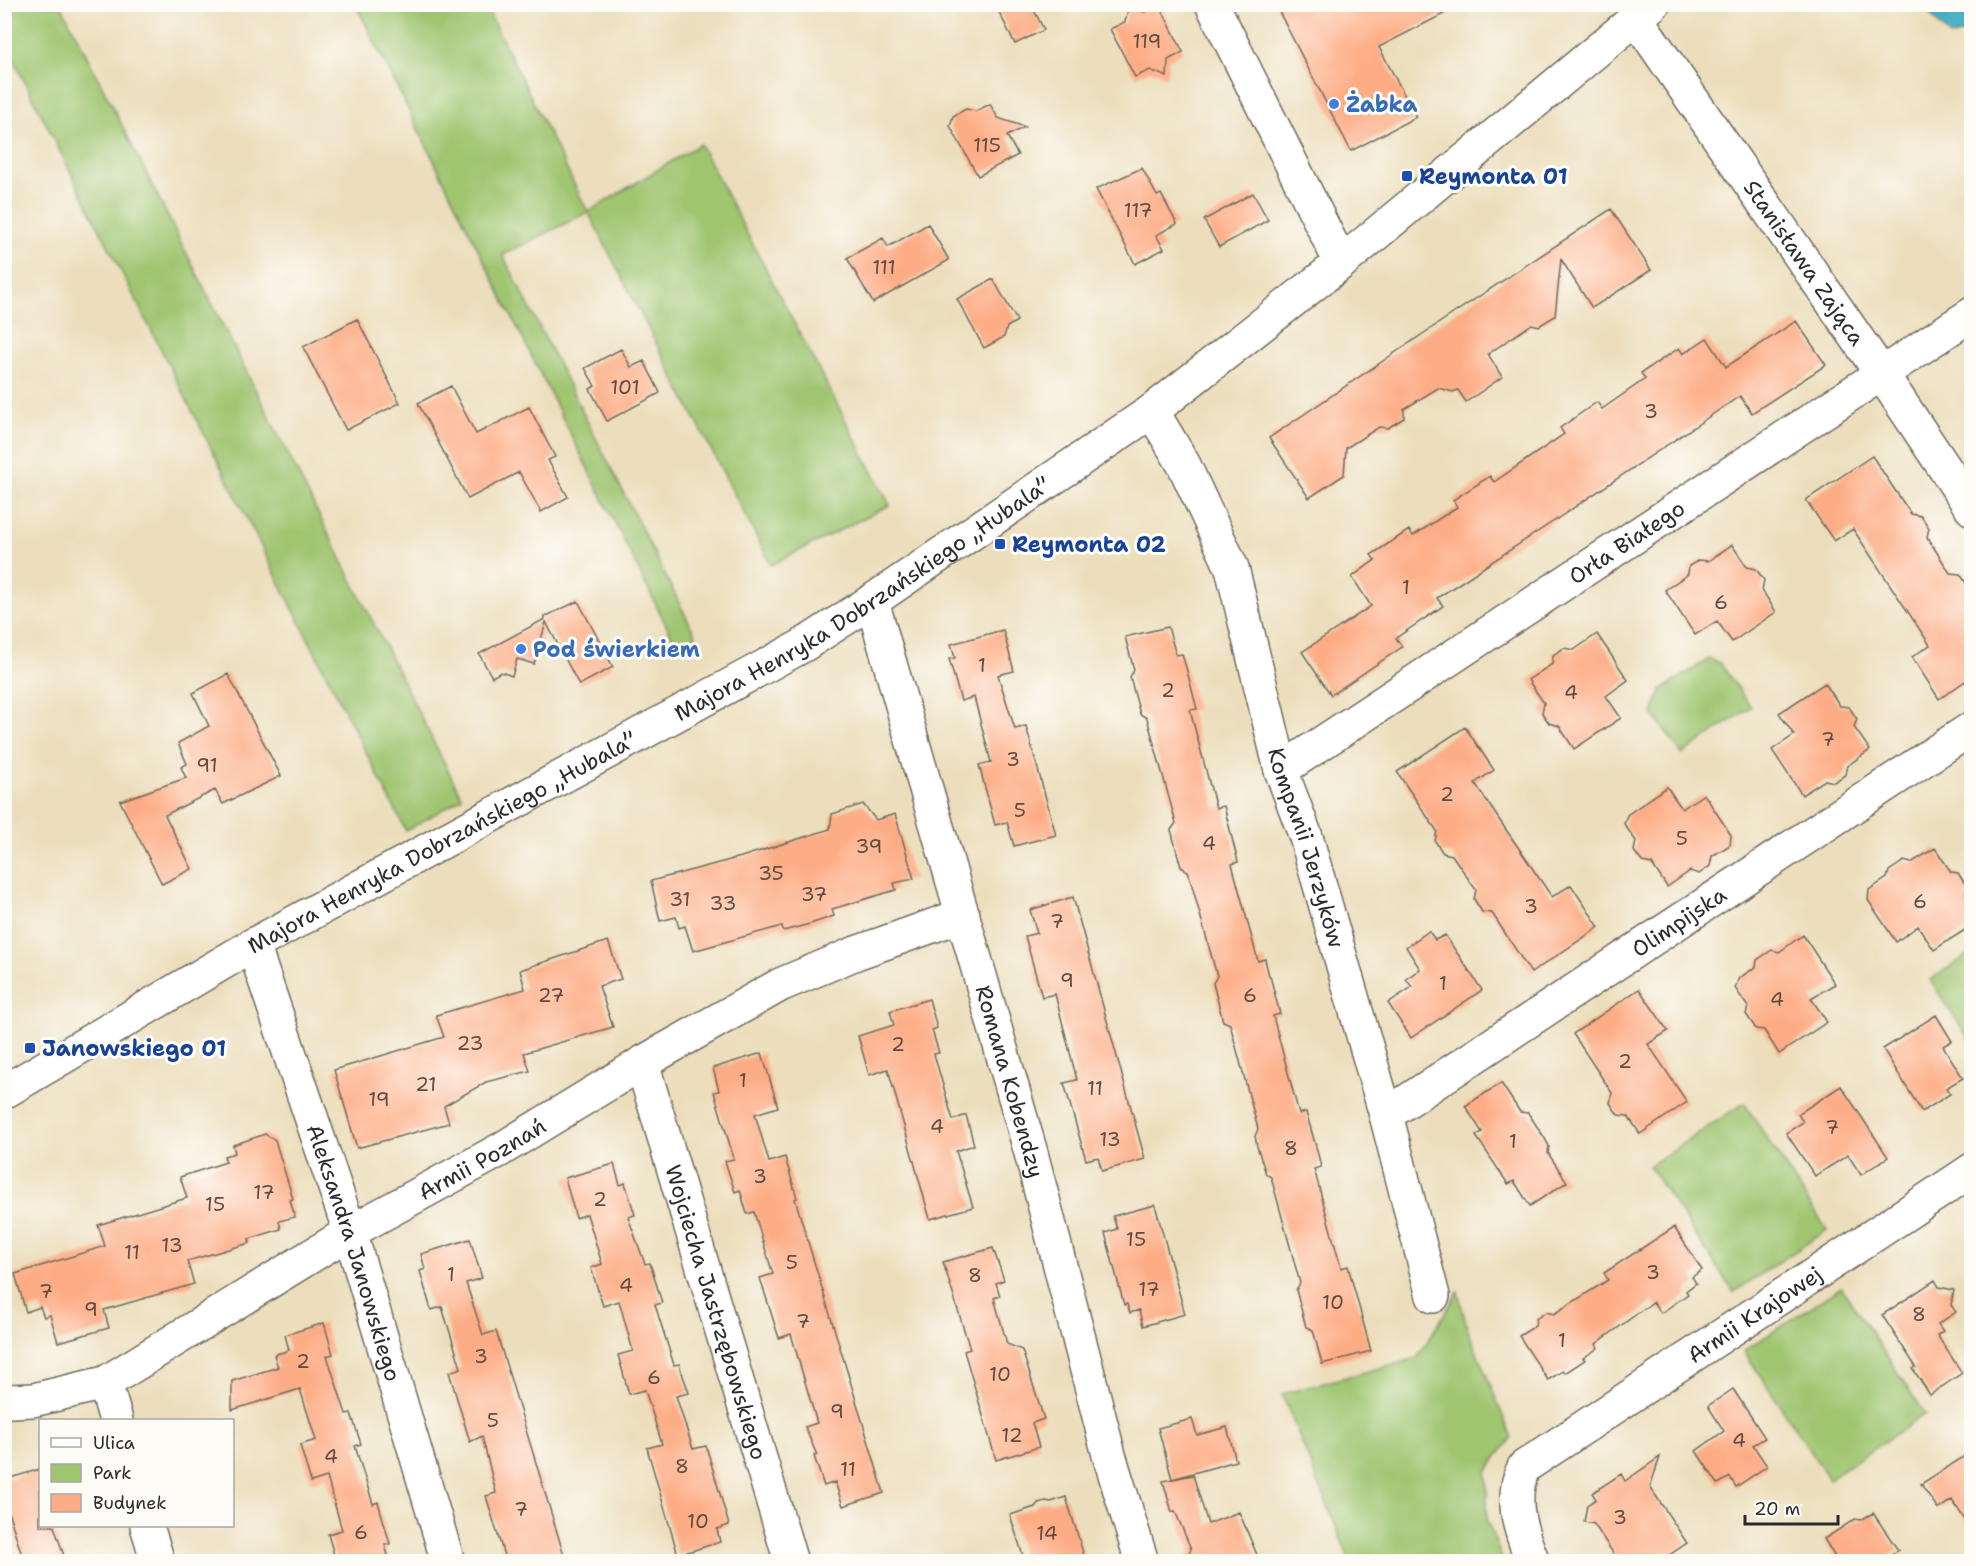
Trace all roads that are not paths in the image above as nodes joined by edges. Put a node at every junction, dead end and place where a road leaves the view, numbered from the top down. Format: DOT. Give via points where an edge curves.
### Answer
graph roads {
  1 [pos="1212,4"];
  2 [pos="1645,11"];
  3 [pos="1341,263"];
  4 [pos="1971,314"];
  5 [pos="1881,373"];
  6 [pos="1152,411"];
  7 [pos="1971,509"];
  8 [pos="872,601"];
  9 [pos="1971,728"];
  10 [pos="1281,770"];
  11 [pos="963,915"];
  12 [pos="253,945"];
  13 [pos="642,1063"];
  14 [pos="4,1092"];
  15 [pos="1386,1115"];
  16 [pos="1971,1170"];
  17 [pos="350,1232"];
  18 [pos="1434,1296"];
  19 [pos="105,1383"];
  20 [pos="4,1399"];
  21 [pos="116,1419"];
  22 [pos="147,1527"];
  23 [pos="158,1562"];
  24 [pos="448,1562"];
  25 [pos="790,1562"];
  26 [pos="1142,1562"];
  27 [pos="1533,1562"];
  1 -- 3 [label="street"];
  2 -- 3 [label="street, Majora Henryka Dobrzańskiego „Hubala”"];
  2 -- 5 [label="street, Stanisława Zająca"];
  3 -- 6 [label="street, Majora Henryka Dobrzańskiego „Hubala”"];
  4 -- 5 [label="street, Orła Białego"];
  5 -- 7 [label="street, Stanisława Zająca"];
  5 -- 10 [label="street, Orła Białego"];
  6 -- 8 [label="street, Majora Henryka Dobrzańskiego „Hubala”"];
  6 -- 10 [label="street, Kompanii Jerzyków" via="1184,465 1232,568"];
  8 -- 11 [label="street, Romana Kobendzy"];
  8 -- 12 [label="street, Majora Henryka Dobrzańskiego „Hubala”" via="802,646"];
  9 -- 15 [label="street, Olimpijska"];
  10 -- 15 [label="street, Kompanii Jerzyków" via="1306,837"];
  11 -- 13 [label="street, Armii Poznań" via="780,985"];
  11 -- 26 [label="street, Romana Kobendzy" via="1031,1154 1109,1455"];
  12 -- 14 [label="street, Majora Henryka Dobrzańskiego „Hubala”"];
  12 -- 17 [label="street, Aleksandra Janowskiego"];
  13 -- 17 [label="street, Armii Poznań" via="500,1150"];
  13 -- 25 [label="street, Wojciecha Jastrzębowskiego"];
  15 -- 18 [label="street, Kompanii Jerzyków"];
  16 -- 27 [label="street, Armii Krajowej" via="1524,1467 1517,1481 1516,1502"];
  17 -- 19 [label="street, Armii Poznań"];
  17 -- 24 [label="street, Aleksandra Janowskiego"];
  19 -- 20 [label="street, Armii Poznań" via="33,1400"];
  19 -- 21 [label="street"];
  22 -- 23 [label="street"];
}
